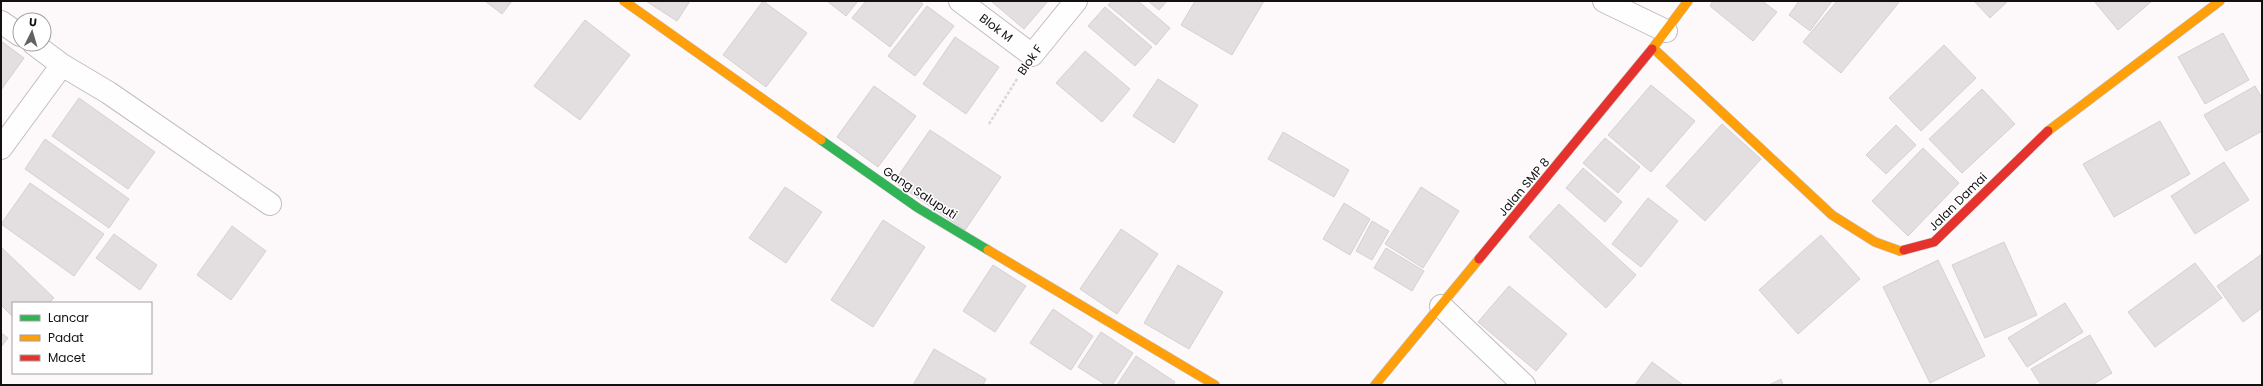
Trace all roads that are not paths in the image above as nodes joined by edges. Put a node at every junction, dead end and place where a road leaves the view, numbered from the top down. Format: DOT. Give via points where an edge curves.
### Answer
graph roads {
  1 [pos="624,1"];
  2 [pos="960,1"];
  3 [pos="1076,1"];
  4 [pos="1604,1"];
  5 [pos="1688,1"];
  6 [pos="2220,1"];
  7 [pos="1,22"];
  8 [pos="12,30"];
  9 [pos="1666,31"];
  10 [pos="1654,48"];
  11 [pos="45,52"];
  12 [pos="1032,55"];
  13 [pos="62,65"];
  14 [pos="1,148"];
  15 [pos="270,204"];
  16 [pos="1441,306"];
  17 [pos="1215,385"];
  18 [pos="1374,385"];
  19 [pos="1524,385"];
  1 -- 17 [label="street, Gang Saluputi" via="918,208"];
  2 -- 12 [label="street, Blok M"];
  3 -- 12 [label="street, Blok F"];
  4 -- 9 [label="street"];
  5 -- 9 [label="street, Jalan SMP 8"];
  6 -- 10 [label="street, Jalan Damai" via="2040,137 1934,242 1900,251 1875,242 1832,215"];
  7 -- 8 [label="street"];
  9 -- 10 [label="street, Jalan SMP 8"];
  10 -- 16 [label="street, Jalan SMP 8"];
  11 -- 13 [label="street"];
  13 -- 14 [label="street"];
  13 -- 15 [label="street" via="109,93"];
  16 -- 18 [label="street, Jalan SMP 8"];
  16 -- 19 [label="street"];
}
